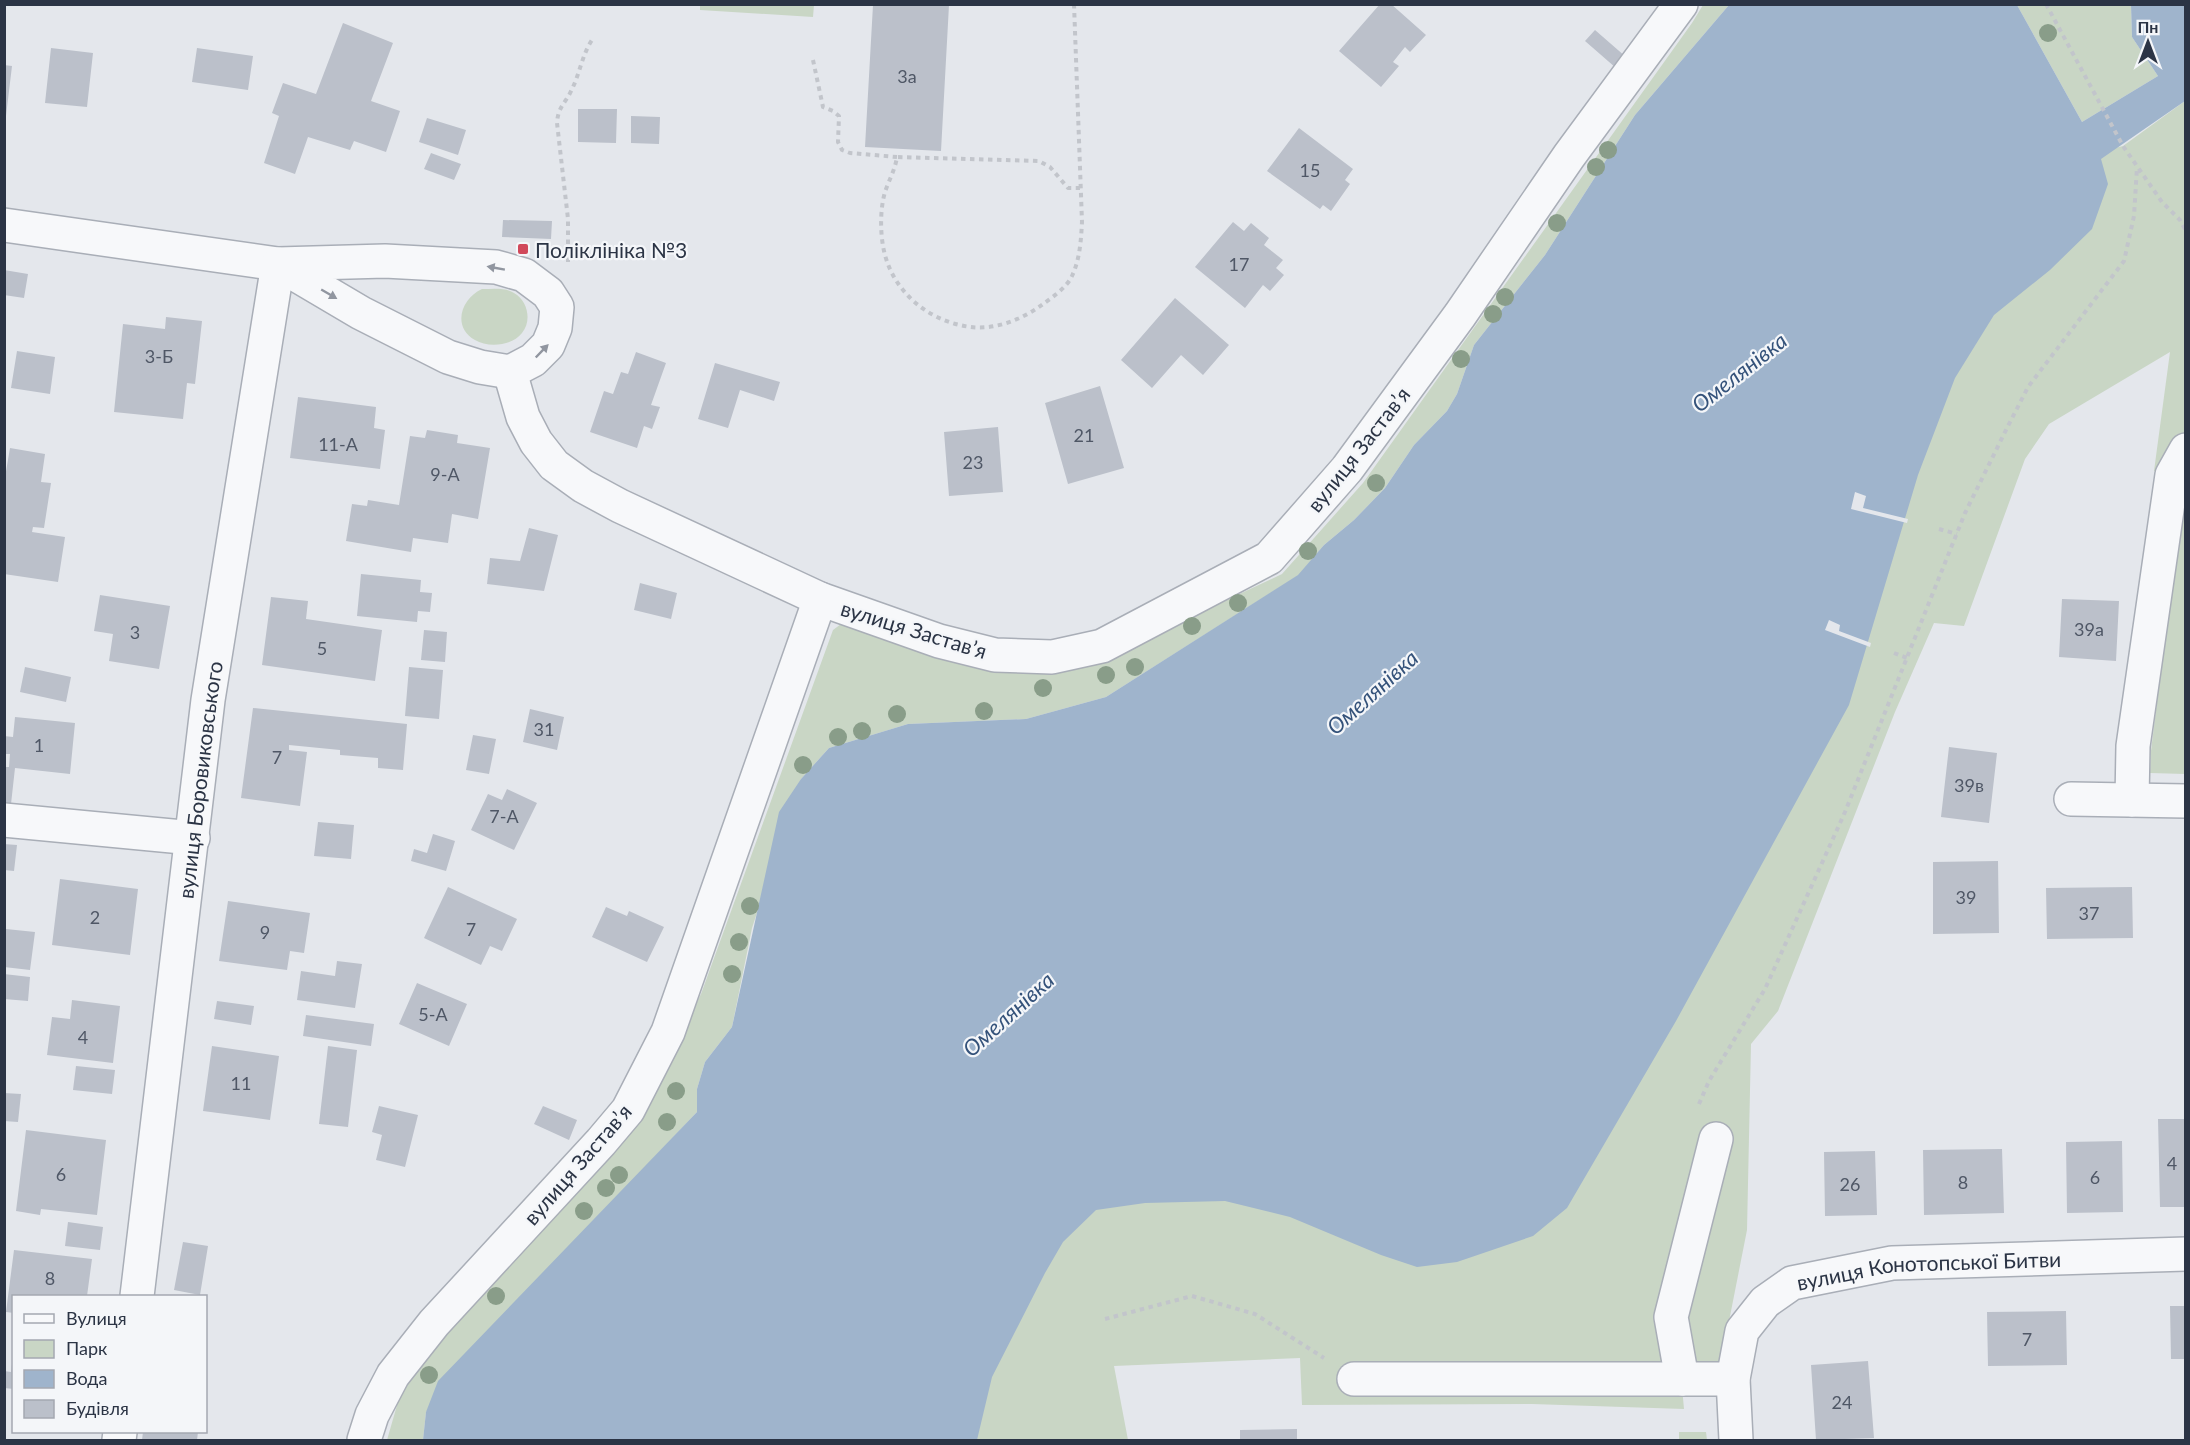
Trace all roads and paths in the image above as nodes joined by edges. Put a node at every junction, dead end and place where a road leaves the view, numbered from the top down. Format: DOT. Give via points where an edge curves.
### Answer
graph roads {
  1 [pos="1074,4"];
  2 [pos="1681,4"];
  3 [pos="2046,4"];
  4 [pos="592,40"];
  5 [pos="813,60"];
  6 [pos="897,157"];
  7 [pos="2137,167"];
  8 [pos="1080,188"];
  9 [pos="4,225"];
  10 [pos="2186,231"];
  11 [pos="278,264"];
  12 [pos="548,293"];
  13 [pos="510,372"];
  14 [pos="2186,450"];
  15 [pos="1940,529"];
  16 [pos="1957,534"];
  17 [pos="820,599"];
  18 [pos="1894,653"];
  19 [pos="1907,658"];
  20 [pos="2071,799"];
  21 [pos="2132,800"];
  22 [pos="2186,801"];
  23 [pos="4,820"];
  24 [pos="193,838"];
  25 [pos="1695,1113"];
  26 [pos="1716,1139"];
  27 [pos="2186,1254"];
  28 [pos="136,1295"];
  29 [pos="1105,1318"];
  30 [pos="1354,1379"];
  31 [pos="1682,1379"];
  32 [pos="1733,1379"];
  33 [pos="364,1440"];
  34 [pos="1736,1440"];
  1 -- 8 [label="path"];
  2 -- 17 [label="street, вулиця Заставʼя" via="1347,469 1269,558 1102,646 1052,657 995,655 939,641"];
  3 -- 7 [label="path"];
  4 -- 12 [label="path" via="572,91 558,111 568,260 562,277"];
  5 -- 6 [label="path" via="824,107 839,116 838,142 842,150"];
  6 -- 8 [label="path" via="1039,161 1050,167 1068,188"];
  6 -- 8 [label="path" via="881,221 883,250 893,279 912,302 940,318 971,327 1028,316 1054,297 1071,277 1080,247"];
  7 -- 10 [label="path"];
  7 -- 16 [label="path" via="2134,216 2124,261 2028,387"];
  9 -- 11 [label="street"];
  12 -- 11 [label="street, one-way" via="524,275 495,267 385,261"];
  11 -- 13 [label="street, one-way" via="361,313 448,357"];
  11 -- 24 [label="street, вулиця Боровиковського" via="208,700"];
  13 -- 12 [label="street, one-way" via="533,360 548,345 557,307"];
  13 -- 17 [label="street" via="523,417 554,465 620,506"];
  14 -- 21 [label="street" via="2172,475 2133,746"];
  15 -- 16 [label="path"];
  16 -- 19 [label="path"];
  17 -- 33 [label="street, вулиця Заставʼя" via="668,1032 646,1077 628,1110 601,1142 434,1323 393,1375"];
  18 -- 19 [label="path"];
  19 -- 25 [label="path" via="1845,812 1765,989 1709,1081"];
  20 -- 21 [label="street"];
  21 -- 22 [label="street"];
  23 -- 24 [label="street"];
  24 -- 28 [label="street, вулиця Боровиковського"];
  26 -- 31 [label="street" via="1671,1317"];
  27 -- 32 [label="street, вулиця Конотопської Битви" via="1892,1263 1792,1283 1766,1302 1742,1331"];
  29 -- 30 [label="path" via="1192,1296 1255,1314 1311,1347"];
  30 -- 31 [label="street"];
  31 -- 32 [label="street"];
  32 -- 34 [label="street, вулиця Конотопської Битви"];
}
